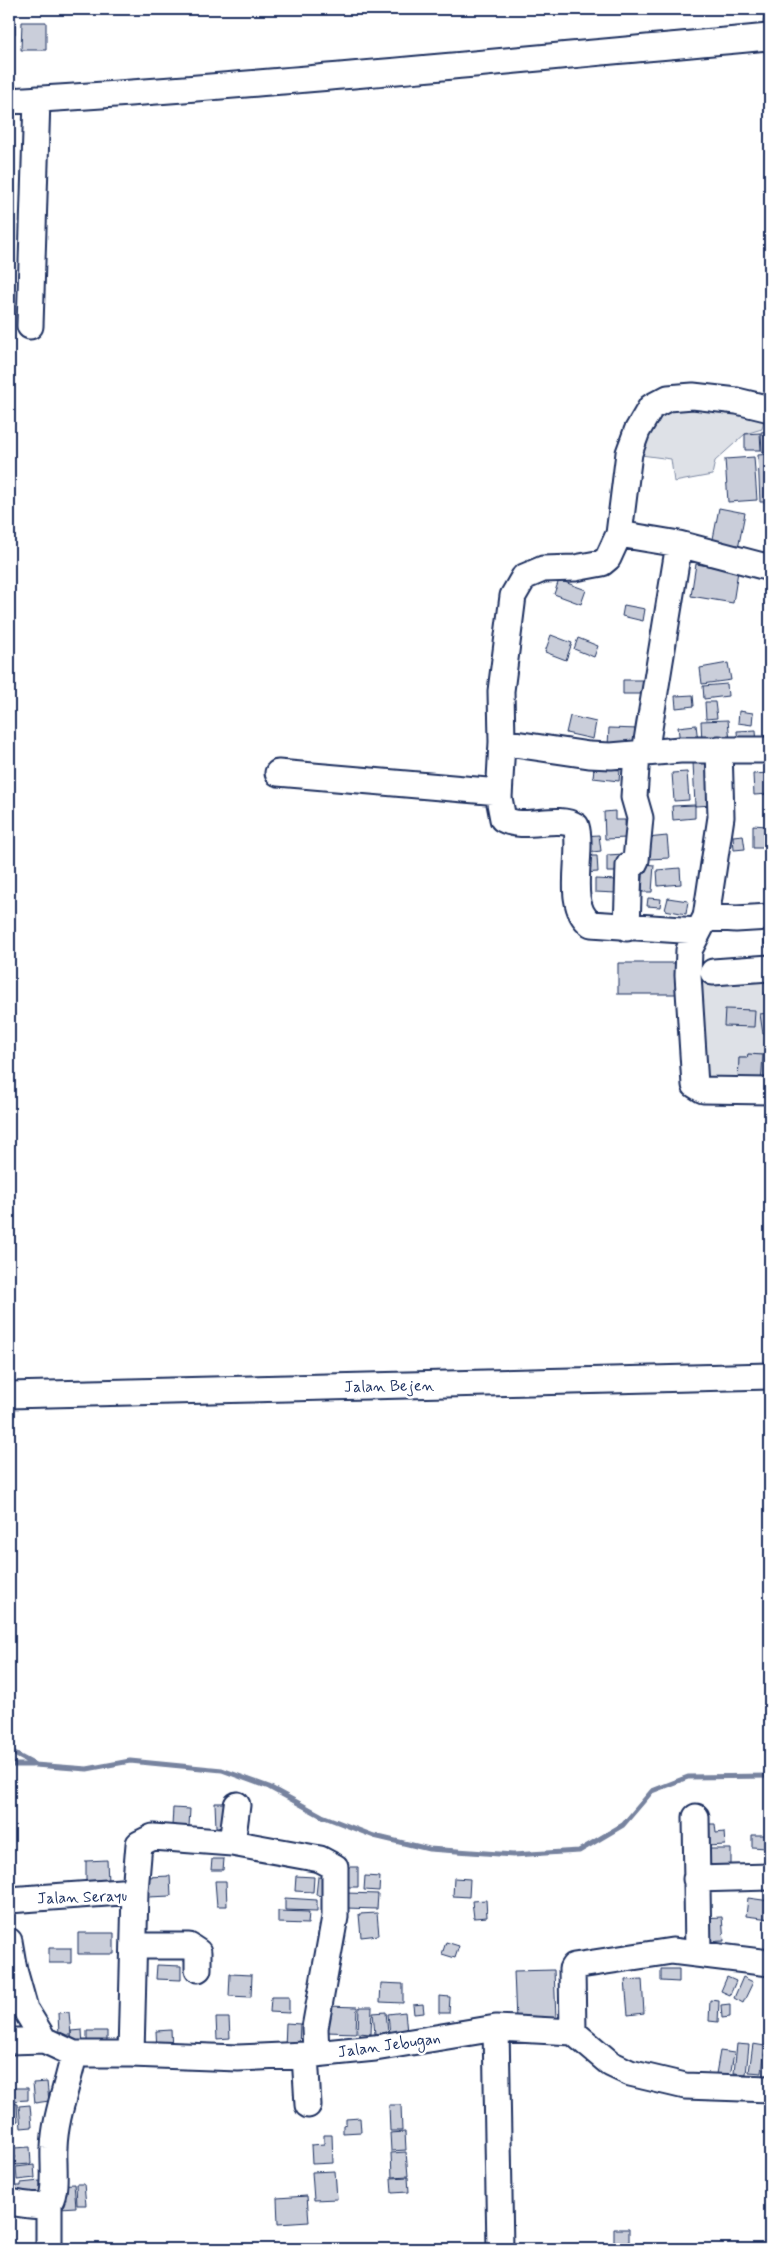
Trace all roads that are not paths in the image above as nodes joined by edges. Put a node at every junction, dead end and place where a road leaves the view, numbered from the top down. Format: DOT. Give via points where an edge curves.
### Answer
graph roads {
  1 [pos="770,37"];
  2 [pos="37,99"];
  3 [pos="9,101"];
  4 [pos="30,326"];
  5 [pos="770,409"];
  6 [pos="618,534"];
  7 [pos="679,544"];
  8 [pos="770,568"];
  9 [pos="502,742"];
  10 [pos="718,749"];
  11 [pos="770,750"];
  12 [pos="641,754"];
  13 [pos="278,773"];
  14 [pos="499,792"];
  15 [pos="770,917"];
  16 [pos="702,924"];
  17 [pos="627,928"];
  18 [pos="770,968"];
  19 [pos="713,972"];
  20 [pos="770,1091"];
  21 [pos="770,1376"];
  22 [pos="9,1395"];
  23 [pos="237,1805"];
  24 [pos="696,1817"];
  25 [pos="232,1842"];
  26 [pos="770,1877"];
  27 [pos="696,1879"];
  28 [pos="9,1900"];
  29 [pos="135,1903"];
  30 [pos="9,1941"];
  31 [pos="135,1946"];
  32 [pos="698,1953"];
  33 [pos="770,1963"];
  34 [pos="198,1969"];
  35 [pos="496,2028"];
  36 [pos="573,2032"];
  37 [pos="44,2040"];
  38 [pos="9,2041"];
  39 [pos="74,2054"];
  40 [pos="131,2054"];
  41 [pos="310,2055"];
  42 [pos="770,2089"];
  43 [pos="308,2105"];
  44 [pos="49,2201"];
  45 [pos="9,2202"];
  46 [pos="48,2249"];
  47 [pos="500,2249"];
  1 -- 2 [label="street"];
  2 -- 3 [label="street"];
  2 -- 4 [label="street"];
  5 -- 6 [label="street" via="737,400 693,396 668,398 651,407 629,452"];
  6 -- 7 [label="street"];
  6 -- 9 [label="street" via="608,558 602,563 543,569 524,577 513,596 501,691"];
  7 -- 8 [label="street"];
  7 -- 12 [label="street"];
  9 -- 12 [label="street" via="589,755"];
  9 -- 14 [label="street"];
  10 -- 11 [label="street"];
  10 -- 12 [label="street"];
  10 -- 16 [label="street" via="721,817"];
  12 -- 17 [label="street" via="634,797 640,818 636,860 629,865"];
  13 -- 14 [label="street"];
  14 -- 17 [label="street" via="500,812 503,819 511,823 562,822 576,826 580,912 591,924"];
  15 -- 16 [label="street"];
  16 -- 17 [label="street"];
  16 -- 20 [label="street" via="689,950 695,1085 703,1090"];
  18 -- 19 [label="street"];
  21 -- 22 [label="street, Jalan Bejen"];
  23 -- 25 [label="street"];
  24 -- 27 [label="street"];
  25 -- 29 [label="street" via="153,1837 143,1840 139,1844"];
  25 -- 41 [label="street" via="320,1858 335,1867 335,1917"];
  26 -- 27 [label="street"];
  27 -- 32 [label="street"];
  28 -- 29 [label="street, Jalan Serayu"];
  29 -- 31 [label="street"];
  30 -- 37 [label="street" via="25,2009"];
  31 -- 34 [label="street" via="189,1946 198,1952"];
  31 -- 40 [label="street"];
  32 -- 33 [label="street"];
  32 -- 36 [label="street" via="672,1950 574,1966"];
  35 -- 36 [label="street, Jalan Jebugan"];
  35 -- 41 [label="street, Jalan Jebugan" via="376,2048"];
  35 -- 47 [label="street"];
  36 -- 42 [label="street" via="610,2064 630,2073 685,2086"];
  37 -- 38 [label="street"];
  37 -- 39 [label="street"];
  39 -- 40 [label="street, Jalan Jebugan"];
  39 -- 44 [label="street" via="55,2136 53,2187"];
  40 -- 41 [label="street, Jalan Jebugan" via="238,2058"];
  41 -- 43 [label="street"];
  44 -- 45 [label="street" via="38,2205"];
  44 -- 46 [label="street"];
}
